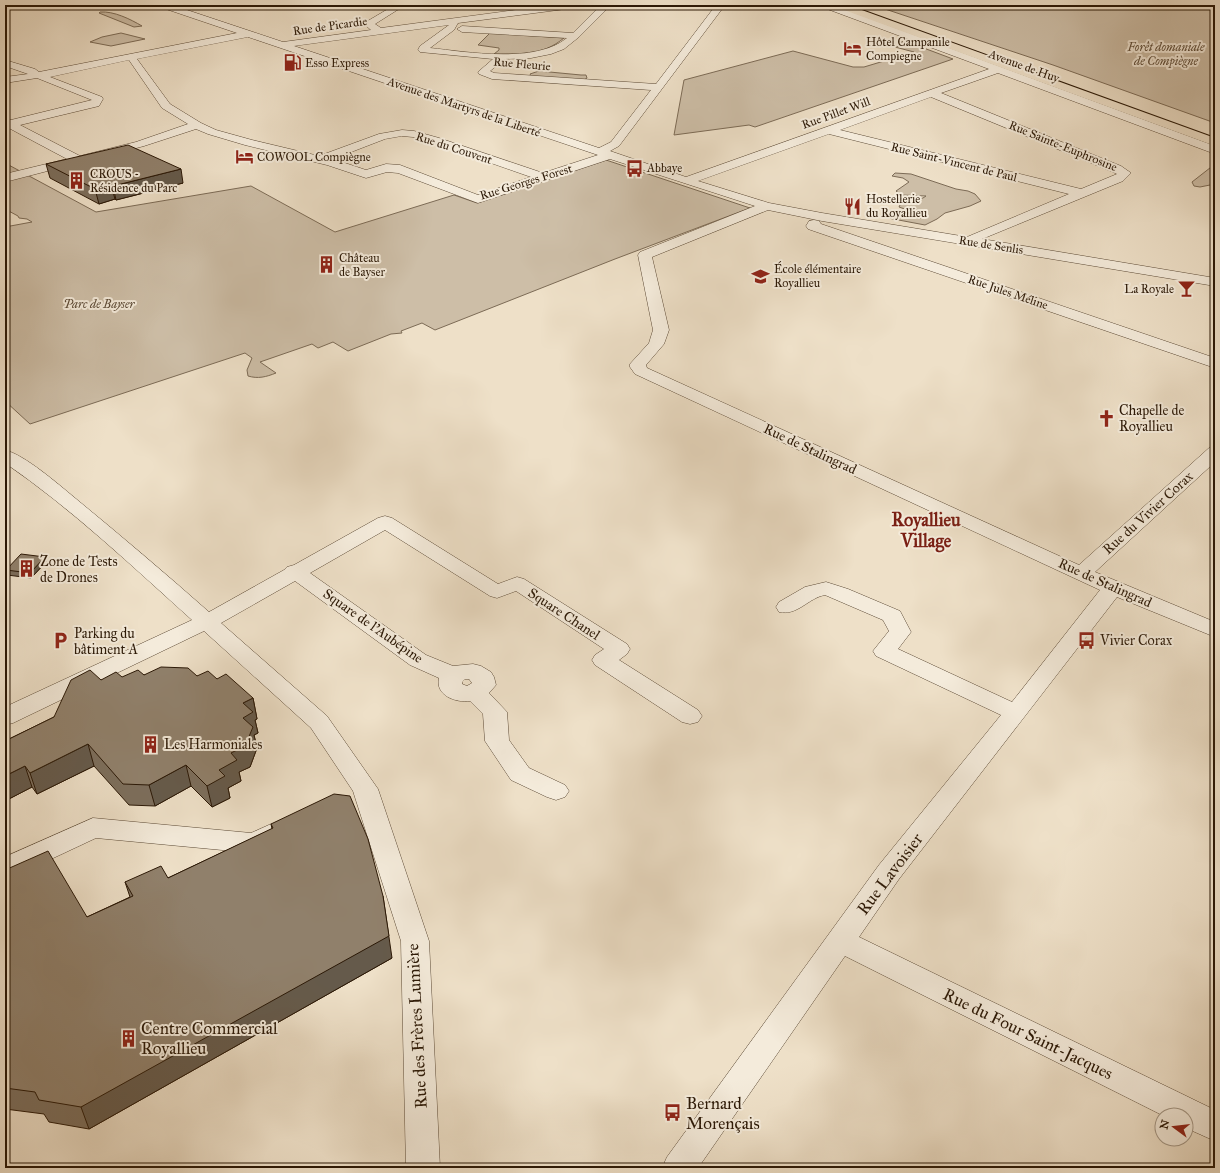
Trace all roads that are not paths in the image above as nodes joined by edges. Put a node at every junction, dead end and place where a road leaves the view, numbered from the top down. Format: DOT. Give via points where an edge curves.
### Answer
graph roads {
  1 [pos="166,5"];
  2 [pos="373,5"];
  3 [pos="573,5"];
  4 [pos="596,5"];
  5 [pos="721,5"];
  6 [pos="825,5"];
  7 [pos="839,5"];
  8 [pos="857,5"];
  9 [pos="451,25"];
  10 [pos="481,30"];
  11 [pos="380,32"];
  12 [pos="248,34"];
  13 [pos="573,36"];
  14 [pos="281,45"];
  15 [pos="488,55"];
  16 [pos="501,56"];
  17 [pos="131,57"];
  18 [pos="5,63"];
  19 [pos="996,70"];
  20 [pos="37,75"];
  21 [pos="5,80"];
  22 [pos="658,87"];
  23 [pos="931,93"];
  24 [pos="8,123"];
  25 [pos="197,125"];
  26 [pos="827,130"];
  27 [pos="1215,135"];
  28 [pos="1215,142"];
  29 [pos="1215,150"];
  30 [pos="606,154"];
  31 [pos="79,160"];
  32 [pos="319,160"];
  33 [pos="366,174"];
  34 [pos="419,175"];
  35 [pos="542,177"];
  36 [pos="5,178"];
  37 [pos="383,181"];
  38 [pos="686,181"];
  39 [pos="398,182"];
  40 [pos="1081,193"];
  41 [pos="767,206"];
  42 [pos="822,217"];
  43 [pos="971,242"];
  44 [pos="1215,282"];
  45 [pos="1215,363"];
  46 [pos="1215,452"];
  47 [pos="5,455"];
  48 [pos="294,571"];
  49 [pos="1081,574"];
  50 [pos="1113,588"];
  51 [pos="786,607"];
  52 [pos="206,621"];
  53 [pos="1215,630"];
  54 [pos="1016,713"];
  55 [pos="690,716"];
  56 [pos="5,717"];
  57 [pos="556,791"];
  58 [pos="294,823"];
  59 [pos="5,869"];
  60 [pos="841,941"];
  61 [pos="1215,1126"];
  62 [pos="423,1168"];
  63 [pos="679,1168"];
  1 -- 12 [label="street, Avenue des Martyrs de la Liberté"];
  2 -- 11 [label="street" via="398,7 369,24"];
  3 -- 9 [label="street, Rue de Picardie"];
  4 -- 13 [label="street" via="602,9"];
  5 -- 22 [label="street, Rue Georges Forest"];
  6 -- 19 [label="street, Avenue de Huy"];
  7 -- 28 [label="main road"];
  8 -- 27 [label="main road"];
  9 -- 10 [label="street"];
  9 -- 11 [label="street, Rue de Picardie"];
  9 -- 15 [label="street, Rue Fleurie" via="423,50"];
  10 -- 13 [label="street"];
  10 -- 15 [label="street" via="469,42 494,49"];
  11 -- 14 [label="street, Rue de Picardie"];
  12 -- 14 [label="street, Avenue des Martyrs de la Liberté"];
  12 -- 17 [label="street"];
  13 -- 16 [label="street" via="562,47 552,50 526,56"];
  14 -- 30 [label="street, Avenue des Martyrs de la Liberté"];
  15 -- 16 [label="street, Rue Fleurie"];
  16 -- 22 [label="street, Rue Fleurie" via="483,72 492,76"];
  17 -- 20 [label="street"];
  17 -- 25 [label="street, Rue Georges Forest" via="166,106"];
  18 -- 20 [label="street"];
  19 -- 23 [label="street, Rue Pillet Will"];
  19 -- 29 [label="street, Avenue de Huy"];
  20 -- 21 [label="street"];
  20 -- 24 [label="street" via="98,99 95,104"];
  22 -- 30 [label="street, Rue Georges Forest"];
  23 -- 26 [label="street, Rue Pillet Will"];
  23 -- 40 [label="street, Rue Sainte-Euphrosine" via="1125,173 1119,178"];
  24 -- 31 [label="street"];
  25 -- 31 [label="street" via="140,144"];
  25 -- 32 [label="street, Rue Georges Forest" via="249,144"];
  26 -- 38 [label="street, Rue Pillet Will"];
  26 -- 40 [label="street, Rue Saint-Vincent de Paul"];
  30 -- 35 [label="street, Rue Georges Forest"];
  30 -- 38 [label="street, Avenue des Martyrs de la Liberté"];
  31 -- 36 [label="street"];
  32 -- 33 [label="street, Rue Georges Forest"];
  32 -- 35 [label="street, Rue du Couvent" via="383,136 402,133 435,140"];
  33 -- 34 [label="street, Rue Georges Forest" via="393,168"];
  33 -- 37 [label="street, Rue Georges Forest"];
  34 -- 35 [label="street, Rue Georges Forest" via="478,199"];
  34 -- 39 [label="street"];
  38 -- 41 [label="street, Avenue des Martyrs de la Liberté"];
  40 -- 43 [label="street, Rue Sainte-Euphrosine" via="973,238"];
  41 -- 42 [label="street, Rue de Senlis"];
  41 -- 49 [label="street, Rue de Stalingrad" via="645,255 661,330 656,344 638,364 641,371"];
  42 -- 43 [label="street, Rue de Senlis"];
  42 -- 45 [label="street, Rue Jules Méline" via="813,226"];
  43 -- 44 [label="street, Rue de Senlis"];
  46 -- 49 [label="street, Rue du Vivier Corax"];
  47 -- 52 [label="street, Rue des Frères Lumière" via="38,477"];
  48 -- 52 [label="street"];
  48 -- 55 [label="street, Square Chanel" via="385,522 497,592 517,583 619,649 604,660"];
  48 -- 57 [label="street, Square de l'Aubépine" via="418,660 454,676 450,679 450,688 460,694 475,692 495,712 497,741 520,774"];
  49 -- 50 [label="street, Rue de Stalingrad"];
  50 -- 53 [label="street, Rue de Stalingrad"];
  50 -- 54 [label="street, Rue Lavoisier"];
  51 -- 54 [label="street" via="812,591 826,588 892,616 900,632 884,651"];
  52 -- 56 [label="street"];
  52 -- 62 [label="street, Rue des Frères Lumière" via="319,722 356,794 415,942"];
  54 -- 60 [label="street, Rue Lavoisier" via="889,872"];
  58 -- 59 [label="street" via="254,843 93,828"];
  60 -- 61 [label="street, Rue du Four Saint-Jacques"];
  60 -- 63 [label="street, Rue Lavoisier"];
}
